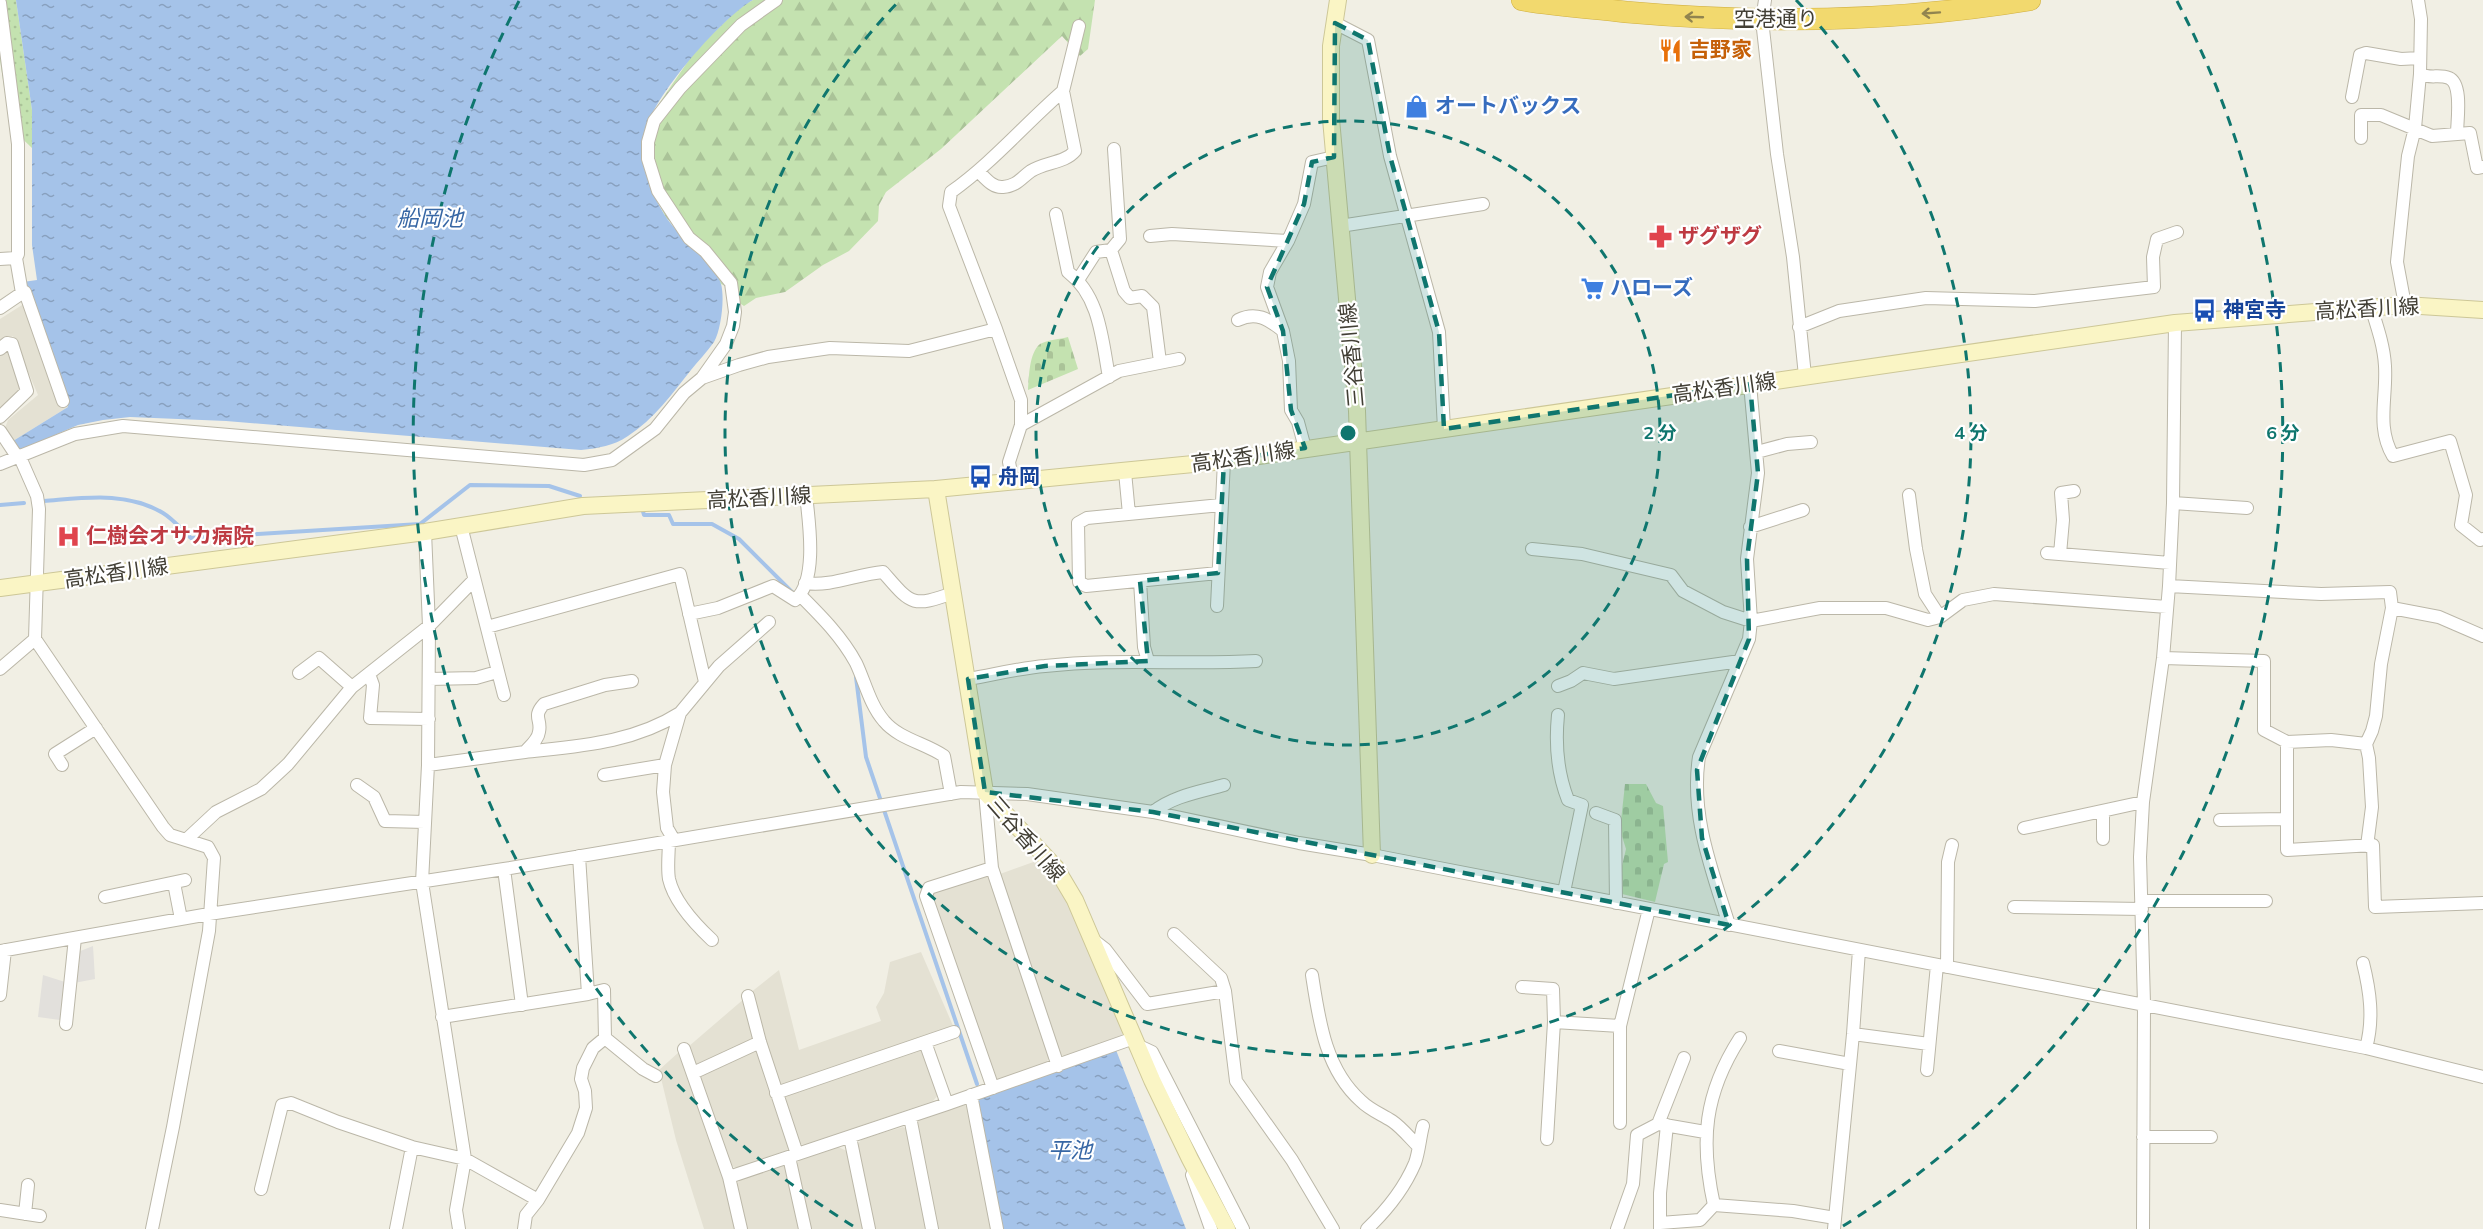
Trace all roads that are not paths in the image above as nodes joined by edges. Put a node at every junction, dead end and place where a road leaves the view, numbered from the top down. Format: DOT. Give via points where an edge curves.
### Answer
graph roads {
  1 [pos="776,0"];
  2 [pos="1338,0"];
  3 [pos="1522,0"];
  4 [pos="2030,0"];
  5 [pos="2418,0"];
  6 [pos="0,3"];
  7 [pos="1763,10"];
  8 [pos="1335,23"];
  9 [pos="1079,26"];
  10 [pos="2420,58"];
  11 [pos="2420,74"];
  12 [pos="1063,91"];
  13 [pos="2352,96"];
  14 [pos="2415,128"];
  15 [pos="2457,134"];
  16 [pos="2361,138"];
  17 [pos="1114,149"];
  18 [pos="1334,157"];
  19 [pos="2483,167"];
  20 [pos="980,172"];
  21 [pos="1483,204"];
  22 [pos="1056,214"];
  23 [pos="1406,216"];
  24 [pos="1340,226"];
  25 [pos="2177,232"];
  26 [pos="1150,236"];
  27 [pos="1288,240"];
  28 [pos="1111,250"];
  29 [pos="16,258"];
  30 [pos="0,259"];
  31 [pos="1078,280"];
  32 [pos="22,293"];
  33 [pos="2406,305"];
  34 [pos="2371,307"];
  35 [pos="0,308"];
  36 [pos="2483,310"];
  37 [pos="1238,320"];
  38 [pos="2175,323"];
  39 [pos="1798,327"];
  40 [pos="996,329"];
  41 [pos="1283,331"];
  42 [pos="0,349"];
  43 [pos="1179,359"];
  44 [pos="1160,362"];
  45 [pos="1109,376"];
  46 [pos="1805,376"];
  47 [pos="702,378"];
  48 [pos="1750,384"];
  49 [pos="63,401"];
  50 [pos="0,417"];
  51 [pos="1021,425"];
  52 [pos="1444,429"];
  53 [pos="0,431"];
  54 [pos="1359,442"];
  55 [pos="1811,442"];
  56 [pos="1305,448"];
  57 [pos="1757,452"];
  58 [pos="19,455"];
  59 [pos="1224,461"];
  60 [pos="0,464"];
  61 [pos="1125,472"];
  62 [pos="1013,483"];
  63 [pos="936,489"];
  64 [pos="2074,492"];
  65 [pos="806,495"];
  66 [pos="1910,495"];
  67 [pos="2173,503"];
  68 [pos="1221,505"];
  69 [pos="2247,508"];
  70 [pos="1803,510"];
  71 [pos="1130,514"];
  72 [pos="461,526"];
  73 [pos="1750,527"];
  74 [pos="425,532"];
  75 [pos="2483,539"];
  76 [pos="1532,549"];
  77 [pos="2047,553"];
  78 [pos="2060,554"];
  79 [pos="2170,563"];
  80 [pos="1218,573"];
  81 [pos="474,580"];
  82 [pos="1140,581"];
  83 [pos="38,584"];
  84 [pos="2169,586"];
  85 [pos="0,588"];
  86 [pos="800,593"];
  87 [pos="953,593"];
  88 [pos="1217,606"];
  89 [pos="2167,607"];
  90 [pos="2392,608"];
  91 [pos="689,614"];
  92 [pos="1940,617"];
  93 [pos="1751,621"];
  94 [pos="769,622"];
  95 [pos="429,626"];
  96 [pos="487,627"];
  97 [pos="2483,636"];
  98 [pos="35,639"];
  99 [pos="2163,658"];
  100 [pos="1148,661"];
  101 [pos="1256,661"];
  102 [pos="1740,661"];
  103 [pos="0,669"];
  104 [pos="497,672"];
  105 [pos="299,673"];
  106 [pos="369,674"];
  107 [pos="429,679"];
  108 [pos="968,679"];
  109 [pos="632,681"];
  110 [pos="705,682"];
  111 [pos="1558,686"];
  112 [pos="352,687"];
  113 [pos="504,695"];
  114 [pos="680,713"];
  115 [pos="1558,715"];
  116 [pos="429,719"];
  117 [pos="96,728"];
  118 [pos="2287,742"];
  119 [pos="2366,744"];
  120 [pos="525,752"];
  121 [pos="62,765"];
  122 [pos="428,765"];
  123 [pos="665,765"];
  124 [pos="604,776"];
  125 [pos="357,784"];
  126 [pos="1224,785"];
  127 [pos="985,792"];
  128 [pos="951,794"];
  129 [pos="2143,802"];
  130 [pos="2103,811"];
  131 [pos="1153,812"];
  132 [pos="1596,813"];
  133 [pos="2287,819"];
  134 [pos="2220,820"];
  135 [pos="425,822"];
  136 [pos="2024,828"];
  137 [pos="187,839"];
  138 [pos="2103,839"];
  139 [pos="672,840"];
  140 [pos="1952,845"];
  141 [pos="2367,846"];
  142 [pos="1372,855"];
  143 [pos="579,856"];
  144 [pos="992,868"];
  145 [pos="504,869"];
  146 [pos="422,882"];
  147 [pos="1564,892"];
  148 [pos="105,897"];
  149 [pos="2266,901"];
  150 [pos="1616,903"];
  151 [pos="2483,903"];
  152 [pos="2142,905"];
  153 [pos="2014,907"];
  154 [pos="1649,909"];
  155 [pos="209,914"];
  156 [pos="181,919"];
  157 [pos="1729,925"];
  158 [pos="1174,933"];
  159 [pos="75,938"];
  160 [pos="1091,938"];
  161 [pos="712,940"];
  162 [pos="1859,950"];
  163 [pos="3,951"];
  164 [pos="2363,963"];
  165 [pos="1942,966"];
  166 [pos="1312,975"];
  167 [pos="1522,987"];
  168 [pos="1225,991"];
  169 [pos="588,994"];
  170 [pos="0,995"];
  171 [pos="748,996"];
  172 [pos="2144,1004"];
  173 [pos="522,1005"];
  174 [pos="442,1017"];
  175 [pos="1554,1022"];
  176 [pos="66,1024"];
  177 [pos="1620,1026"];
  178 [pos="954,1032"];
  179 [pos="1853,1034"];
  180 [pos="605,1038"];
  181 [pos="1740,1038"];
  182 [pos="760,1042"];
  183 [pos="925,1042"];
  184 [pos="1136,1042"];
  185 [pos="1929,1044"];
  186 [pos="2366,1048"];
  187 [pos="684,1049"];
  188 [pos="1779,1051"];
  189 [pos="1684,1058"];
  190 [pos="1850,1064"];
  191 [pos="1058,1066"];
  192 [pos="1927,1070"];
  193 [pos="693,1073"];
  194 [pos="656,1076"];
  195 [pos="2483,1077"];
  196 [pos="993,1088"];
  197 [pos="776,1093"];
  198 [pos="971,1095"];
  199 [pos="947,1104"];
  200 [pos="910,1117"];
  201 [pos="1620,1123"];
  202 [pos="1662,1125"];
  203 [pos="1423,1126"];
  204 [pos="1706,1132"];
  205 [pos="850,1137"];
  206 [pos="2143,1137"];
  207 [pos="2211,1137"];
  208 [pos="1547,1140"];
  209 [pos="1418,1146"];
  210 [pos="412,1147"];
  211 [pos="793,1156"];
  212 [pos="465,1159"];
  213 [pos="1190,1159"];
  214 [pos="729,1177"];
  215 [pos="28,1185"];
  216 [pos="261,1189"];
  217 [pos="538,1200"];
  218 [pos="1714,1205"];
  219 [pos="0,1210"];
  220 [pos="25,1214"];
  221 [pos="40,1216"];
  222 [pos="1835,1224"];
  223 [pos="1689,1225"];
  224 [pos="1660,1226"];
  225 [pos="2140,1227"];
  226 [pos="152,1229"];
  227 [pos="396,1229"];
  228 [pos="459,1229"];
  229 [pos="524,1229"];
  230 [pos="741,1229"];
  231 [pos="805,1229"];
  232 [pos="869,1229"];
  233 [pos="932,1229"];
  234 [pos="997,1229"];
  235 [pos="1211,1229"];
  236 [pos="1227,1229"];
  237 [pos="1243,1229"];
  238 [pos="1333,1229"];
  239 [pos="1367,1229"];
  240 [pos="1617,1229"];
  1 -- 47 [label="street" via="741,25 680,88 654,121 648,142 648,159 658,191 689,238 731,283 733,326 726,344"];
  2 -- 8 [label="main road, 三谷香川線"];
  7 -- 3 [label="highway, 空港通り, one-way" via="1683,17"];
  4 -- 7 [label="highway, 空港通り, one-way" via="1938,13 1848,19"];
  5 -- 10 [label="street"];
  6 -- 29 [label="street" via="18,144"];
  7 -- 39 [label="street"];
  8 -- 18 [label="main road, 三谷香川線" via="1331,46"];
  8 -- 23 [label="street" via="1368,40"];
  9 -- 12 [label="street"];
  10 -- 11 [label="street"];
  10 -- 13 [label="street" via="2360,55"];
  11 -- 14 [label="street"];
  11 -- 15 [label="street" via="2453,81 2458,91"];
  12 -- 20 [label="street"];
  12 -- 20 [label="street" via="1075,151 1070,156 1031,171 1020,183 1001,188"];
  14 -- 15 [label="street" via="2432,136"];
  14 -- 16 [label="street" via="2381,115 2361,115"];
  14 -- 33 [label="street" via="2408,156 2397,262"];
  15 -- 19 [label="street" via="2470,133 2477,168"];
  17 -- 28 [label="street" via="1120,238"];
  18 -- 24 [label="main road, 三谷香川線"];
  18 -- 27 [label="street" via="1312,162 1304,204"];
  20 -- 40 [label="street" via="951,192 949,206"];
  21 -- 23 [label="street"];
  22 -- 31 [label="street" via="1068,272"];
  23 -- 24 [label="street"];
  23 -- 52 [label="street" via="1439,332"];
  24 -- 54 [label="main road, 三谷香川線"];
  25 -- 39 [label="street" via="2157,238 2154,287 2035,301 1926,298 1839,311"];
  26 -- 27 [label="street"];
  27 -- 41 [label="street" via="1270,272 1267,286"];
  28 -- 31 [label="street" via="1096,252"];
  28 -- 44 [label="street" via="1124,291 1130,298 1142,296 1153,307"];
  29 -- 30 [label="street"];
  29 -- 32 [label="street"];
  31 -- 45 [label="street" via="1096,309"];
  32 -- 35 [label="street"];
  32 -- 49 [label="street" via="25,292"];
  33 -- 34 [label="main road, 高松香川線"];
  33 -- 36 [label="main road, 高松香川線"];
  34 -- 38 [label="main road, 高松香川線"];
  34 -- 75 [label="street" via="2385,367 2382,428 2386,445 2393,456 2450,441 2466,495 2461,525"];
  37 -- 41 [label="street" via="1249,314 1259,316"];
  38 -- 46 [label="main road, 高松香川線"];
  38 -- 67 [label="street"];
  39 -- 46 [label="street"];
  40 -- 47 [label="street" via="909,351 830,348 768,357"];
  40 -- 51 [label="street" via="1021,400"];
  41 -- 56 [label="street" via="1291,410"];
  42 -- 50 [label="street" via="12,344 27,391"];
  43 -- 44 [label="street"];
  44 -- 45 [label="street"];
  45 -- 51 [label="street"];
  46 -- 48 [label="main road, 高松香川線"];
  47 -- 58 [label="street" via="684,393 655,429 630,448 612,460 584,465 123,426 75,434"];
  48 -- 52 [label="main road, 高松香川線"];
  48 -- 57 [label="street"];
  51 -- 62 [label="street" via="1009,462"];
  52 -- 54 [label="main road, 高松香川線"];
  53 -- 58 [label="street"];
  54 -- 56 [label="main road, 高松香川線"];
  54 -- 142 [label="main road, 三谷香川線"];
  55 -- 57 [label="street"];
  56 -- 59 [label="main road, 高松香川線"];
  57 -- 73 [label="street"];
  58 -- 60 [label="street"];
  58 -- 83 [label="street" via="39,509"];
  59 -- 61 [label="main road, 高松香川線"];
  59 -- 68 [label="street"];
  61 -- 62 [label="main road, 高松香川線"];
  61 -- 71 [label="street"];
  62 -- 63 [label="main road, 高松香川線"];
  63 -- 65 [label="main road, 高松香川線"];
  63 -- 87 [label="main road, 三谷香川線"];
  64 -- 78 [label="street" via="2061,493"];
  65 -- 72 [label="main road, 高松香川線" via="583,506"];
  65 -- 86 [label="street" via="811,544"];
  66 -- 92 [label="street" via="1925,594"];
  67 -- 69 [label="street"];
  67 -- 79 [label="street"];
  68 -- 71 [label="street"];
  68 -- 80 [label="street"];
  70 -- 73 [label="street"];
  71 -- 82 [label="street" via="1087,518 1078,523 1079,582 1086,586"];
  72 -- 74 [label="main road, 高松香川線"];
  72 -- 81 [label="street"];
  73 -- 93 [label="street" via="1747,559"];
  74 -- 83 [label="main road, 高松香川線"];
  74 -- 95 [label="street"];
  76 -- 93 [label="street" via="1582,554 1671,575 1683,591 1723,612"];
  77 -- 78 [label="street"];
  78 -- 79 [label="street"];
  79 -- 84 [label="street"];
  80 -- 82 [label="street"];
  80 -- 88 [label="street"];
  81 -- 95 [label="street"];
  81 -- 96 [label="street"];
  82 -- 100 [label="street"];
  83 -- 85 [label="main road, 高松香川線"];
  83 -- 98 [label="street"];
  84 -- 89 [label="street"];
  84 -- 90 [label="street" via="2321,594 2390,592"];
  86 -- 87 [label="street" via="818,585 883,572 900,593 915,602"];
  86 -- 91 [label="street" via="773,586 718,608"];
  86 -- 128 [label="street" via="844,642 885,722 908,739 944,756"];
  87 -- 108 [label="main road, 三谷香川線"];
  89 -- 92 [label="street" via="1994,594 1963,600"];
  89 -- 99 [label="street"];
  90 -- 97 [label="street" via="2439,617"];
  90 -- 119 [label="street" via="2376,716"];
  91 -- 96 [label="street" via="680,574"];
  91 -- 110 [label="street"];
  92 -- 93 [label="street" via="1928,620 1886,608 1820,608"];
  93 -- 102 [label="street"];
  94 -- 110 [label="street"];
  95 -- 106 [label="street"];
  95 -- 107 [label="street"];
  96 -- 104 [label="street"];
  98 -- 103 [label="street"];
  98 -- 117 [label="street"];
  99 -- 118 [label="street" via="2264,662 2265,730"];
  99 -- 129 [label="street"];
  100 -- 101 [label="street"];
  100 -- 108 [label="street" via="1045,666"];
  102 -- 111 [label="street" via="1614,679 1583,673"];
  102 -- 157 [label="street" via="1697,770 1702,838"];
  104 -- 107 [label="street" via="476,678"];
  104 -- 113 [label="street"];
  105 -- 112 [label="street" via="319,658"];
  106 -- 112 [label="street"];
  106 -- 116 [label="street" via="373,685 370,718"];
  107 -- 116 [label="street"];
  108 -- 127 [label="main road, 三谷香川線"];
  109 -- 120 [label="street" via="544,704 538,711 537,738"];
  110 -- 114 [label="street"];
  112 -- 137 [label="street" via="322,726 268,783 216,812"];
  114 -- 120 [label="street" via="649,731 619,739"];
  114 -- 123 [label="street"];
  115 -- 147 [label="street" via="1558,776 1568,800 1582,805"];
  116 -- 122 [label="street"];
  117 -- 121 [label="street" via="55,754"];
  117 -- 137 [label="street" via="170,835"];
  118 -- 119 [label="street"];
  118 -- 133 [label="street"];
  119 -- 141 [label="street" via="2372,807"];
  120 -- 122 [label="street"];
  122 -- 135 [label="street"];
  123 -- 124 [label="street"];
  123 -- 139 [label="street" via="663,792"];
  125 -- 135 [label="street" via="374,797 386,821"];
  126 -- 131 [label="street" via="1176,798"];
  127 -- 128 [label="street"];
  127 -- 131 [label="street"];
  127 -- 144 [label="street"];
  127 -- 160 [label="main road, 三谷香川線" via="1056,868"];
  128 -- 139 [label="street"];
  129 -- 130 [label="street"];
  129 -- 152 [label="street"];
  130 -- 136 [label="street"];
  130 -- 138 [label="street"];
  131 -- 142 [label="street"];
  132 -- 150 [label="street" via="1615,820"];
  133 -- 134 [label="street"];
  133 -- 141 [label="street" via="2287,850"];
  135 -- 146 [label="street"];
  137 -- 155 [label="street" via="208,847 214,858"];
  139 -- 143 [label="street"];
  139 -- 161 [label="street" via="669,879 684,909"];
  140 -- 165 [label="street"];
  141 -- 151 [label="street" via="2373,845 2375,907"];
  142 -- 147 [label="street"];
  143 -- 145 [label="street"];
  143 -- 169 [label="street"];
  144 -- 191 [label="street"];
  144 -- 196 [label="street" via="929,888 926,896"];
  145 -- 146 [label="street"];
  145 -- 173 [label="street"];
  146 -- 155 [label="street"];
  146 -- 174 [label="street"];
  147 -- 150 [label="street"];
  148 -- 156 [label="street" via="179,882"];
  149 -- 152 [label="street"];
  150 -- 154 [label="street"];
  152 -- 153 [label="street"];
  152 -- 172 [label="street"];
  154 -- 157 [label="street"];
  154 -- 177 [label="street"];
  155 -- 156 [label="street"];
  155 -- 226 [label="street" via="174,1127"];
  156 -- 159 [label="street"];
  157 -- 162 [label="street"];
  158 -- 168 [label="street" via="1221,978"];
  159 -- 163 [label="street"];
  159 -- 176 [label="street"];
  160 -- 168 [label="street" via="1105,949 1147,1004"];
  160 -- 184 [label="main road, 三谷香川線"];
  162 -- 165 [label="street"];
  162 -- 179 [label="street"];
  163 -- 170 [label="street"];
  164 -- 186 [label="street" via="2371,994"];
  165 -- 172 [label="street"];
  165 -- 185 [label="street"];
  166 -- 209 [label="street" via="1327,1050 1347,1086 1360,1101 1392,1121"];
  167 -- 175 [label="street" via="1553,989"];
  168 -- 238 [label="street" via="1236,1081"];
  169 -- 173 [label="street"];
  169 -- 180 [label="street" via="604,990"];
  171 -- 182 [label="street"];
  172 -- 186 [label="street"];
  172 -- 206 [label="street"];
  173 -- 174 [label="street"];
  174 -- 212 [label="street"];
  175 -- 177 [label="street"];
  175 -- 208 [label="street"];
  177 -- 201 [label="street"];
  178 -- 183 [label="street"];
  179 -- 185 [label="street"];
  179 -- 190 [label="street"];
  180 -- 194 [label="street"];
  180 -- 217 [label="street" via="593,1048 583,1068 586,1108 578,1133"];
  181 -- 204 [label="street" via="1709,1106"];
  182 -- 193 [label="street"];
  182 -- 197 [label="street"];
  183 -- 197 [label="street"];
  183 -- 199 [label="street"];
  184 -- 191 [label="street"];
  184 -- 213 [label="main road, 三谷香川線"];
  184 -- 237 [label="street" via="1152,1052"];
  185 -- 192 [label="street"];
  186 -- 195 [label="street"];
  187 -- 193 [label="street"];
  188 -- 190 [label="street"];
  189 -- 202 [label="street"];
  190 -- 222 [label="street"];
  191 -- 196 [label="street"];
  193 -- 214 [label="street"];
  196 -- 198 [label="street"];
  197 -- 211 [label="street"];
  198 -- 199 [label="street"];
  198 -- 234 [label="street"];
  199 -- 200 [label="street"];
  200 -- 205 [label="street"];
  200 -- 233 [label="street"];
  202 -- 204 [label="street"];
  202 -- 224 [label="street"];
  202 -- 240 [label="street" via="1637,1135 1633,1184"];
  203 -- 209 [label="street"];
  204 -- 218 [label="street" via="1706,1170"];
  205 -- 211 [label="street"];
  205 -- 232 [label="street"];
  206 -- 207 [label="street"];
  206 -- 225 [label="street"];
  209 -- 239 [label="street" via="1416,1161 1403,1185"];
  210 -- 212 [label="street"];
  210 -- 216 [label="street" via="291,1103 282,1105"];
  210 -- 227 [label="street"];
  211 -- 214 [label="street"];
  211 -- 231 [label="street"];
  212 -- 217 [label="street"];
  212 -- 228 [label="street" via="456,1210"];
  213 -- 235 [label="street" via="1189,1168"];
  213 -- 236 [label="main road, 三谷香川線"];
  214 -- 230 [label="street"];
  215 -- 220 [label="street"];
  217 -- 229 [label="street" via="526,1215"];
  218 -- 222 [label="street" via="1793,1211"];
  218 -- 223 [label="street"];
  219 -- 220 [label="street"];
  220 -- 221 [label="street"];
  223 -- 224 [label="street"];
}
